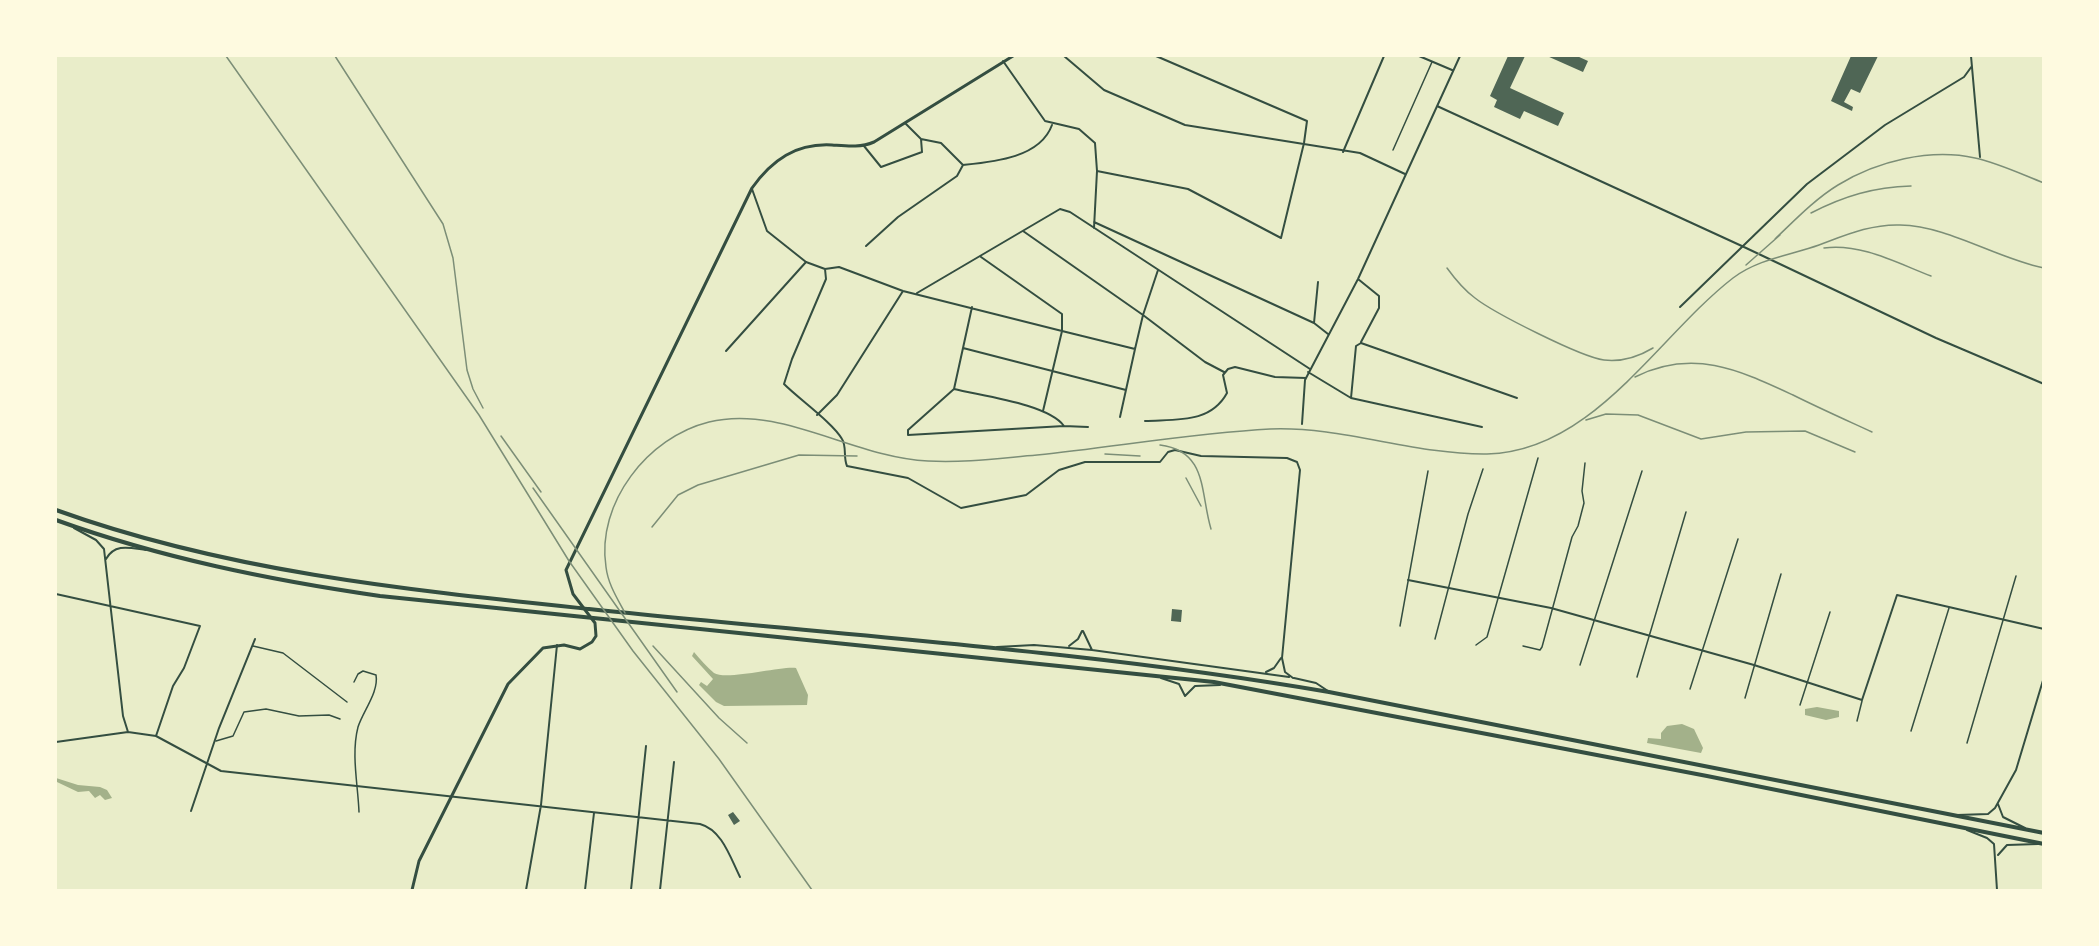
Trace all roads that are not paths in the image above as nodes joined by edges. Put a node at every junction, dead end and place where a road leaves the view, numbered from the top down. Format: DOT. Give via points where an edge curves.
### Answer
graph roads {
  1 [pos="1013,56"];
  2 [pos="1064,56"];
  3 [pos="1156,56"];
  4 [pos="1384,56"];
  5 [pos="1419,56"];
  6 [pos="1460,56"];
  7 [pos="1971,56"];
  8 [pos="1003,61"];
  9 [pos="1432,61"];
  10 [pos="1972,66"];
  11 [pos="1452,70"];
  12 [pos="1437,106"];
  13 [pos="905,123"];
  14 [pos="1052,124"];
  15 [pos="921,139"];
  16 [pos="1304,143"];
  17 [pos="864,146"];
  18 [pos="1393,150"];
  19 [pos="1342,152"];
  20 [pos="1980,157"];
  21 [pos="963,165"];
  22 [pos="1097,171"];
  23 [pos="1404,174"];
  24 [pos="752,188"];
  25 [pos="1094,222"];
  26 [pos="1094,228"];
  27 [pos="1023,231"];
  28 [pos="866,246"];
  29 [pos="1744,247"];
  30 [pos="980,256"];
  31 [pos="806,262"];
  32 [pos="825,269"];
  33 [pos="1158,270"];
  34 [pos="1358,279"];
  35 [pos="1318,282"];
  36 [pos="903,291"];
  37 [pos="917,293"];
  38 [pos="1680,306"];
  39 [pos="972,308"];
  40 [pos="1143,315"];
  41 [pos="1314,323"];
  42 [pos="1062,331"];
  43 [pos="1328,335"];
  44 [pos="1361,343"];
  45 [pos="963,348"];
  46 [pos="1135,349"];
  47 [pos="726,351"];
  48 [pos="1309,370"];
  49 [pos="1053,371"];
  50 [pos="1225,373"];
  51 [pos="1306,378"];
  52 [pos="2043,384"];
  53 [pos="954,389"];
  54 [pos="1126,390"];
  55 [pos="1351,398"];
  56 [pos="1517,398"];
  57 [pos="1043,411"];
  58 [pos="817,415"];
  59 [pos="1120,417"];
  60 [pos="1145,421"];
  61 [pos="1302,424"];
  62 [pos="1065,426"];
  63 [pos="1088,427"];
  64 [pos="1482,427"];
  65 [pos="1538,458"];
  66 [pos="1585,463"];
  67 [pos="1483,469"];
  68 [pos="1428,471"];
  69 [pos="1642,471"];
  70 [pos="56,510"];
  71 [pos="1686,512"];
  72 [pos="56,520"];
  73 [pos="68,525"];
  74 [pos="1738,539"];
  75 [pos="154,551"];
  76 [pos="106,559"];
  77 [pos="1781,574"];
  78 [pos="2016,576"];
  79 [pos="1408,580"];
  80 [pos="1450,590"];
  81 [pos="56,594"];
  82 [pos="1499,600"];
  83 [pos="110,607"];
  84 [pos="1949,607"];
  85 [pos="1551,608"];
  86 [pos="1830,612"];
  87 [pos="2002,619"];
  88 [pos="1594,621"];
  89 [pos="1400,626"];
  90 [pos="2043,629"];
  91 [pos="1648,636"];
  92 [pos="255,639"];
  93 [pos="1435,639"];
  94 [pos="557,645"];
  95 [pos="1476,645"];
  96 [pos="253,646"];
  97 [pos="1523,646"];
  98 [pos="985,647"];
  99 [pos="1067,647"];
  100 [pos="1092,650"];
  101 [pos="1700,652"];
  102 [pos="1282,658"];
  103 [pos="1580,665"];
  104 [pos="1754,665"];
  105 [pos="1263,672"];
  106 [pos="1147,674"];
  107 [pos="1637,677"];
  108 [pos="2043,677"];
  109 [pos="1293,678"];
  110 [pos="354,682"];
  111 [pos="1809,684"];
  112 [pos="1231,685"];
  113 [pos="1690,689"];
  114 [pos="1329,692"];
  115 [pos="1745,698"];
  116 [pos="1862,700"];
  117 [pos="347,702"];
  118 [pos="1800,705"];
  119 [pos="340,719"];
  120 [pos="1857,721"];
  121 [pos="1911,731"];
  122 [pos="128,732"];
  123 [pos="156,736"];
  124 [pos="56,741"];
  125 [pos="216,741"];
  126 [pos="1968,743"];
  127 [pos="646,746"];
  128 [pos="674,762"];
  129 [pos="208,763"];
  130 [pos="358,787"];
  131 [pos="451,797"];
  132 [pos="1998,801"];
  133 [pos="541,806"];
  134 [pos="191,811"];
  135 [pos="359,812"];
  136 [pos="594,812"];
  137 [pos="1950,815"];
  138 [pos="639,817"];
  139 [pos="668,820"];
  140 [pos="1956,826"];
  141 [pos="2034,832"];
  142 [pos="2043,834"];
  143 [pos="2043,844"];
  144 [pos="1996,858"];
  145 [pos="740,877"];
  146 [pos="412,891"];
  147 [pos="526,891"];
  148 [pos="585,891"];
  149 [pos="631,891"];
  150 [pos="660,891"];
  151 [pos="1997,891"];
  1 -- 8 [label="street"];
  2 -- 16 [label="street" via="1104,90 1185,125"];
  3 -- 16 [label="street" via="1297,116 1308,124"];
  4 -- 19 [label="street"];
  5 -- 9 [label="street"];
  6 -- 11 [label="street"];
  7 -- 10 [label="street"];
  8 -- 13 [label="street"];
  8 -- 14 [label="street" via="1035,109"];
  9 -- 11 [label="street"];
  9 -- 18 [label="lane"];
  10 -- 20 [label="street"];
  10 -- 29 [label="street" via="1964,77 1885,124 1807,184"];
  11 -- 12 [label="street"];
  12 -- 23 [label="street"];
  12 -- 29 [label="street"];
  13 -- 15 [label="street"];
  13 -- 17 [label="street"];
  14 -- 21 [label="street" via="1048,135 1032,149 993,162"];
  14 -- 22 [label="street" via="1087,134 1095,143"];
  15 -- 17 [label="street" via="922,152 881,167"];
  15 -- 21 [label="street" via="941,143"];
  16 -- 19 [label="street"];
  16 -- 22 [label="street" via="1281,238 1188,189"];
  17 -- 24 [label="street" via="804,146 781,158"];
  19 -- 23 [label="street" via="1367,155"];
  21 -- 28 [label="street" via="957,176 898,217"];
  22 -- 25 [label="street"];
  23 -- 34 [label="street"];
  24 -- 31 [label="street" via="767,231"];
  24 -- 94 [label="street" via="566,570 573,594 595,623 596,636 580,649"];
  25 -- 26 [label="street"];
  25 -- 41 [label="street"];
  26 -- 27 [label="street" via="1060,209"];
  26 -- 33 [label="street"];
  27 -- 30 [label="street"];
  27 -- 40 [label="street"];
  29 -- 38 [label="street"];
  29 -- 52 [label="street"];
  30 -- 37 [label="street"];
  30 -- 42 [label="street" via="1062,314"];
  31 -- 32 [label="street"];
  31 -- 47 [label="street"];
  32 -- 36 [label="street" via="839,267"];
  32 -- 58 [label="street" via="826,279 784,384"];
  33 -- 40 [label="street"];
  33 -- 48 [label="street"];
  34 -- 43 [label="street"];
  34 -- 44 [label="street" via="1379,296 1378,308"];
  35 -- 41 [label="street"];
  36 -- 37 [label="street"];
  36 -- 58 [label="street" via="837,395"];
  37 -- 39 [label="street"];
  39 -- 42 [label="street"];
  39 -- 45 [label="street"];
  40 -- 46 [label="street"];
  40 -- 50 [label="street"];
  41 -- 43 [label="street"];
  42 -- 46 [label="street"];
  42 -- 49 [label="street"];
  43 -- 48 [label="street"];
  44 -- 55 [label="street" via="1356,346"];
  44 -- 56 [label="street"];
  45 -- 49 [label="street"];
  45 -- 53 [label="street"];
  46 -- 54 [label="street"];
  48 -- 51 [label="street"];
  48 -- 55 [label="street"];
  49 -- 54 [label="street"];
  49 -- 57 [label="street"];
  50 -- 51 [label="street" via="1235,367 1275,377"];
  50 -- 60 [label="street" via="1227,393 1210,412 1198,418"];
  51 -- 61 [label="street"];
  53 -- 57 [label="street"];
  53 -- 62 [label="street" via="908,430 909,435"];
  54 -- 59 [label="street"];
  55 -- 64 [label="street"];
  57 -- 62 [label="street"];
  58 -- 102 [label="street" via="843,440 847,466 908,478 961,508 1026,495 1059,470 1086,462 1160,462 1175,450 1201,456 1287,458 1297,462 1300,470"];
  62 -- 63 [label="street"];
  65 -- 82 [label="lane"];
  66 -- 85 [label="lane" via="1584,503"];
  67 -- 80 [label="lane"];
  68 -- 79 [label="lane"];
  69 -- 88 [label="lane"];
  70 -- 98 [label="highway" via="156,542 273,569 381,586"];
  71 -- 91 [label="lane"];
  72 -- 73 [label="highway"];
  73 -- 75 [label="highway"];
  73 -- 76 [label="street" via="96,540"];
  74 -- 101 [label="lane"];
  75 -- 76 [label="street" via="121,547"];
  75 -- 106 [label="highway" via="251,575 331,589 668,628"];
  76 -- 83 [label="street"];
  77 -- 104 [label="lane"];
  78 -- 87 [label="lane"];
  79 -- 80 [label="street"];
  79 -- 89 [label="lane"];
  80 -- 82 [label="street"];
  80 -- 93 [label="lane"];
  81 -- 83 [label="street"];
  82 -- 85 [label="street"];
  82 -- 95 [label="lane" via="1487,636"];
  83 -- 122 [label="street"];
  83 -- 123 [label="street" via="200,626"];
  84 -- 87 [label="street"];
  84 -- 116 [label="street" via="1894,597"];
  84 -- 121 [label="lane"];
  85 -- 88 [label="street"];
  85 -- 97 [label="lane" via="1542,647 1537,650"];
  86 -- 111 [label="lane"];
  87 -- 90 [label="street"];
  87 -- 126 [label="lane"];
  88 -- 91 [label="street"];
  88 -- 103 [label="lane"];
  91 -- 101 [label="street"];
  91 -- 107 [label="lane"];
  92 -- 96 [label="street"];
  94 -- 131 [label="street" via="537,652 508,684"];
  94 -- 133 [label="street"];
  96 -- 117 [label="lane" via="283,653"];
  96 -- 125 [label="street"];
  98 -- 99 [label="street"];
  98 -- 114 [label="highway" via="1171,667"];
  99 -- 100 [label="street"];
  99 -- 100 [label="street" via="1075,643 1082,631"];
  100 -- 105 [label="street"];
  101 -- 104 [label="street"];
  101 -- 113 [label="lane"];
  102 -- 105 [label="street" via="1274,668"];
  102 -- 109 [label="street" via="1285,672"];
  104 -- 111 [label="street"];
  104 -- 115 [label="lane"];
  105 -- 109 [label="street"];
  106 -- 112 [label="highway"];
  106 -- 112 [label="street" via="1179,684 1185,696 1195,686"];
  108 -- 132 [label="street" via="2018,765"];
  109 -- 114 [label="street" via="1316,683"];
  110 -- 130 [label="lane" via="363,671 376,675 378,683 358,729"];
  111 -- 116 [label="street"];
  111 -- 118 [label="lane"];
  112 -- 140 [label="highway"];
  114 -- 137 [label="highway"];
  116 -- 120 [label="lane"];
  119 -- 125 [label="lane" via="266,709 244,712 233,736"];
  122 -- 123 [label="street"];
  122 -- 124 [label="street"];
  123 -- 129 [label="street"];
  125 -- 129 [label="street"];
  127 -- 138 [label="street"];
  128 -- 139 [label="street"];
  129 -- 130 [label="street" via="221,771"];
  129 -- 134 [label="street"];
  130 -- 131 [label="street"];
  130 -- 135 [label="lane"];
  131 -- 133 [label="street"];
  131 -- 146 [label="street" via="419,861"];
  132 -- 137 [label="street" via="1988,814"];
  132 -- 141 [label="street" via="1997,808 2003,817"];
  133 -- 136 [label="street"];
  133 -- 147 [label="street"];
  136 -- 138 [label="street"];
  136 -- 148 [label="street"];
  137 -- 141 [label="highway"];
  138 -- 139 [label="street"];
  138 -- 149 [label="street"];
  139 -- 145 [label="street" via="712,827"];
  139 -- 150 [label="street"];
  140 -- 143 [label="highway"];
  140 -- 144 [label="street" via="1991,840"];
  141 -- 142 [label="highway"];
  143 -- 144 [label="street" via="2007,845"];
  144 -- 151 [label="street"];
}
